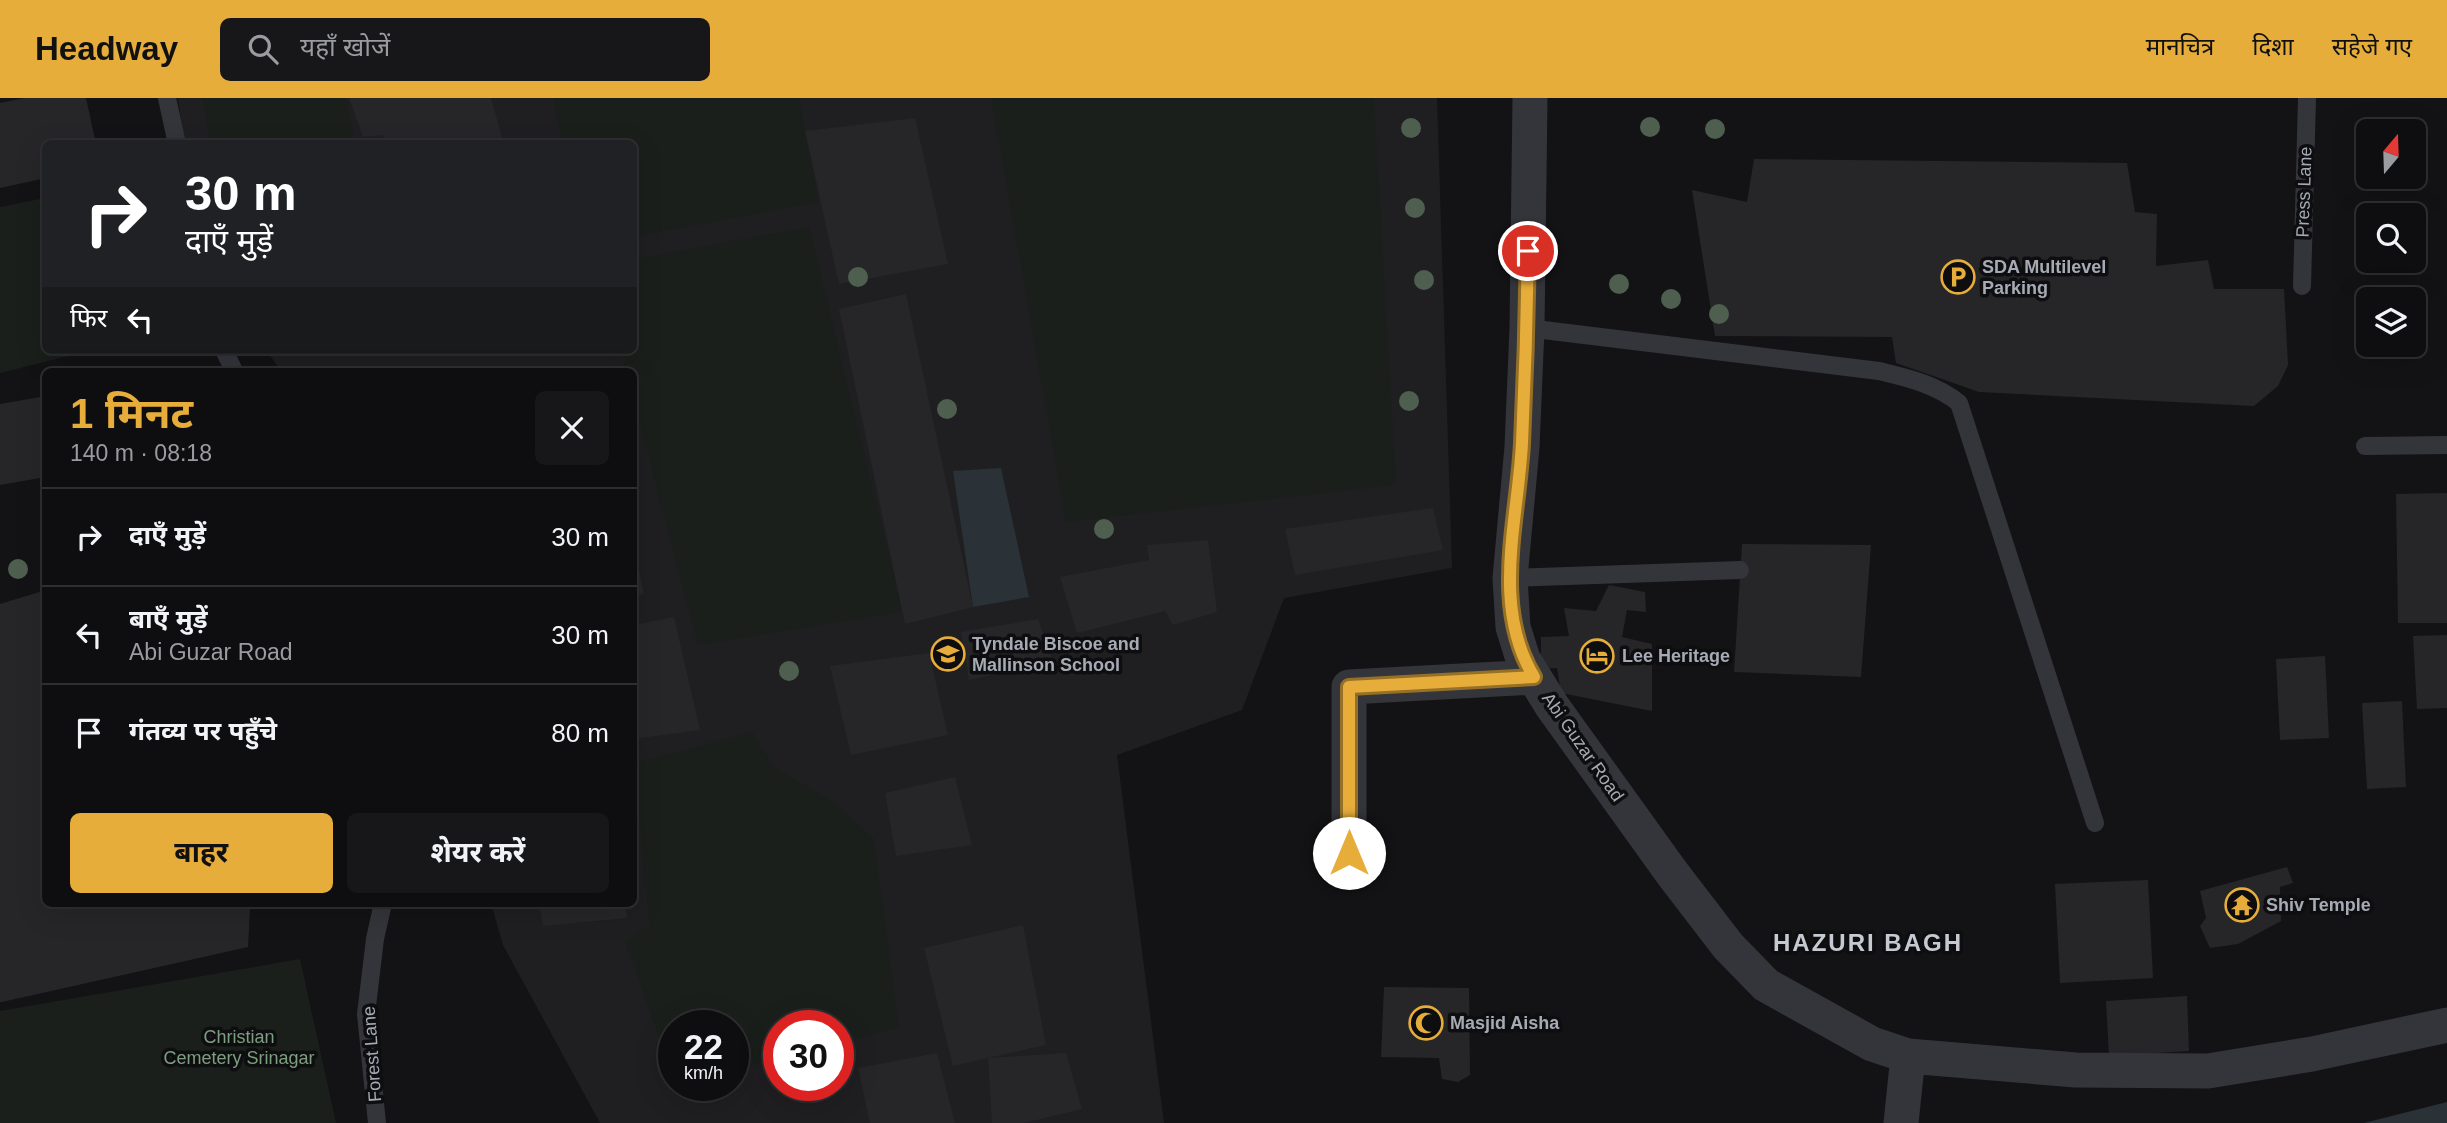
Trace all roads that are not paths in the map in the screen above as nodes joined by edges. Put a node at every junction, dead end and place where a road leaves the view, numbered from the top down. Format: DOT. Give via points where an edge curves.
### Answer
graph roads {
  1 [pos="167,98"];
  2 [pos="1530,98"];
  3 [pos="2307,98"];
  4 [pos="176,140"];
  5 [pos="2302,286"];
  6 [pos="1527,328"];
  7 [pos="2365,446"];
  8 [pos="2447,446"];
  9 [pos="1740,570"];
  10 [pos="1510,578"];
  11 [pos="1534,677"];
  12 [pos="2095,823"];
  13 [pos="1349,853"];
  14 [pos="382,907"];
  15 [pos="2447,1025"];
  16 [pos="1908,1056"];
  17 [pos="377,1123"];
  18 [pos="1901,1123"];
  1 -- 4 [label="lane"];
  2 -- 6 [label="street, Abi Guzar Road"];
  3 -- 5 [label="lane, Press Lane"];
  6 -- 10 [label="street, Abi Guzar Road"];
  6 -- 12 [label="lane" via="1879,371 1925,383 1959,403"];
  7 -- 8 [label="lane"];
  9 -- 10 [label="lane"];
  10 -- 11 [label="street, Abi Guzar Road" via="1513,627"];
  11 -- 13 [label="street" via="1349,687"];
  11 -- 16 [label="street, Abi Guzar Road" via="1672,873 1728,946 1766,985 1872,1044"];
  14 -- 17 [label="lane, Forest Lane" via="366,1014"];
  15 -- 16 [label="street, Abi Guzar Road" via="2208,1071 2076,1070"];
  16 -- 18 [label="street"];
}
